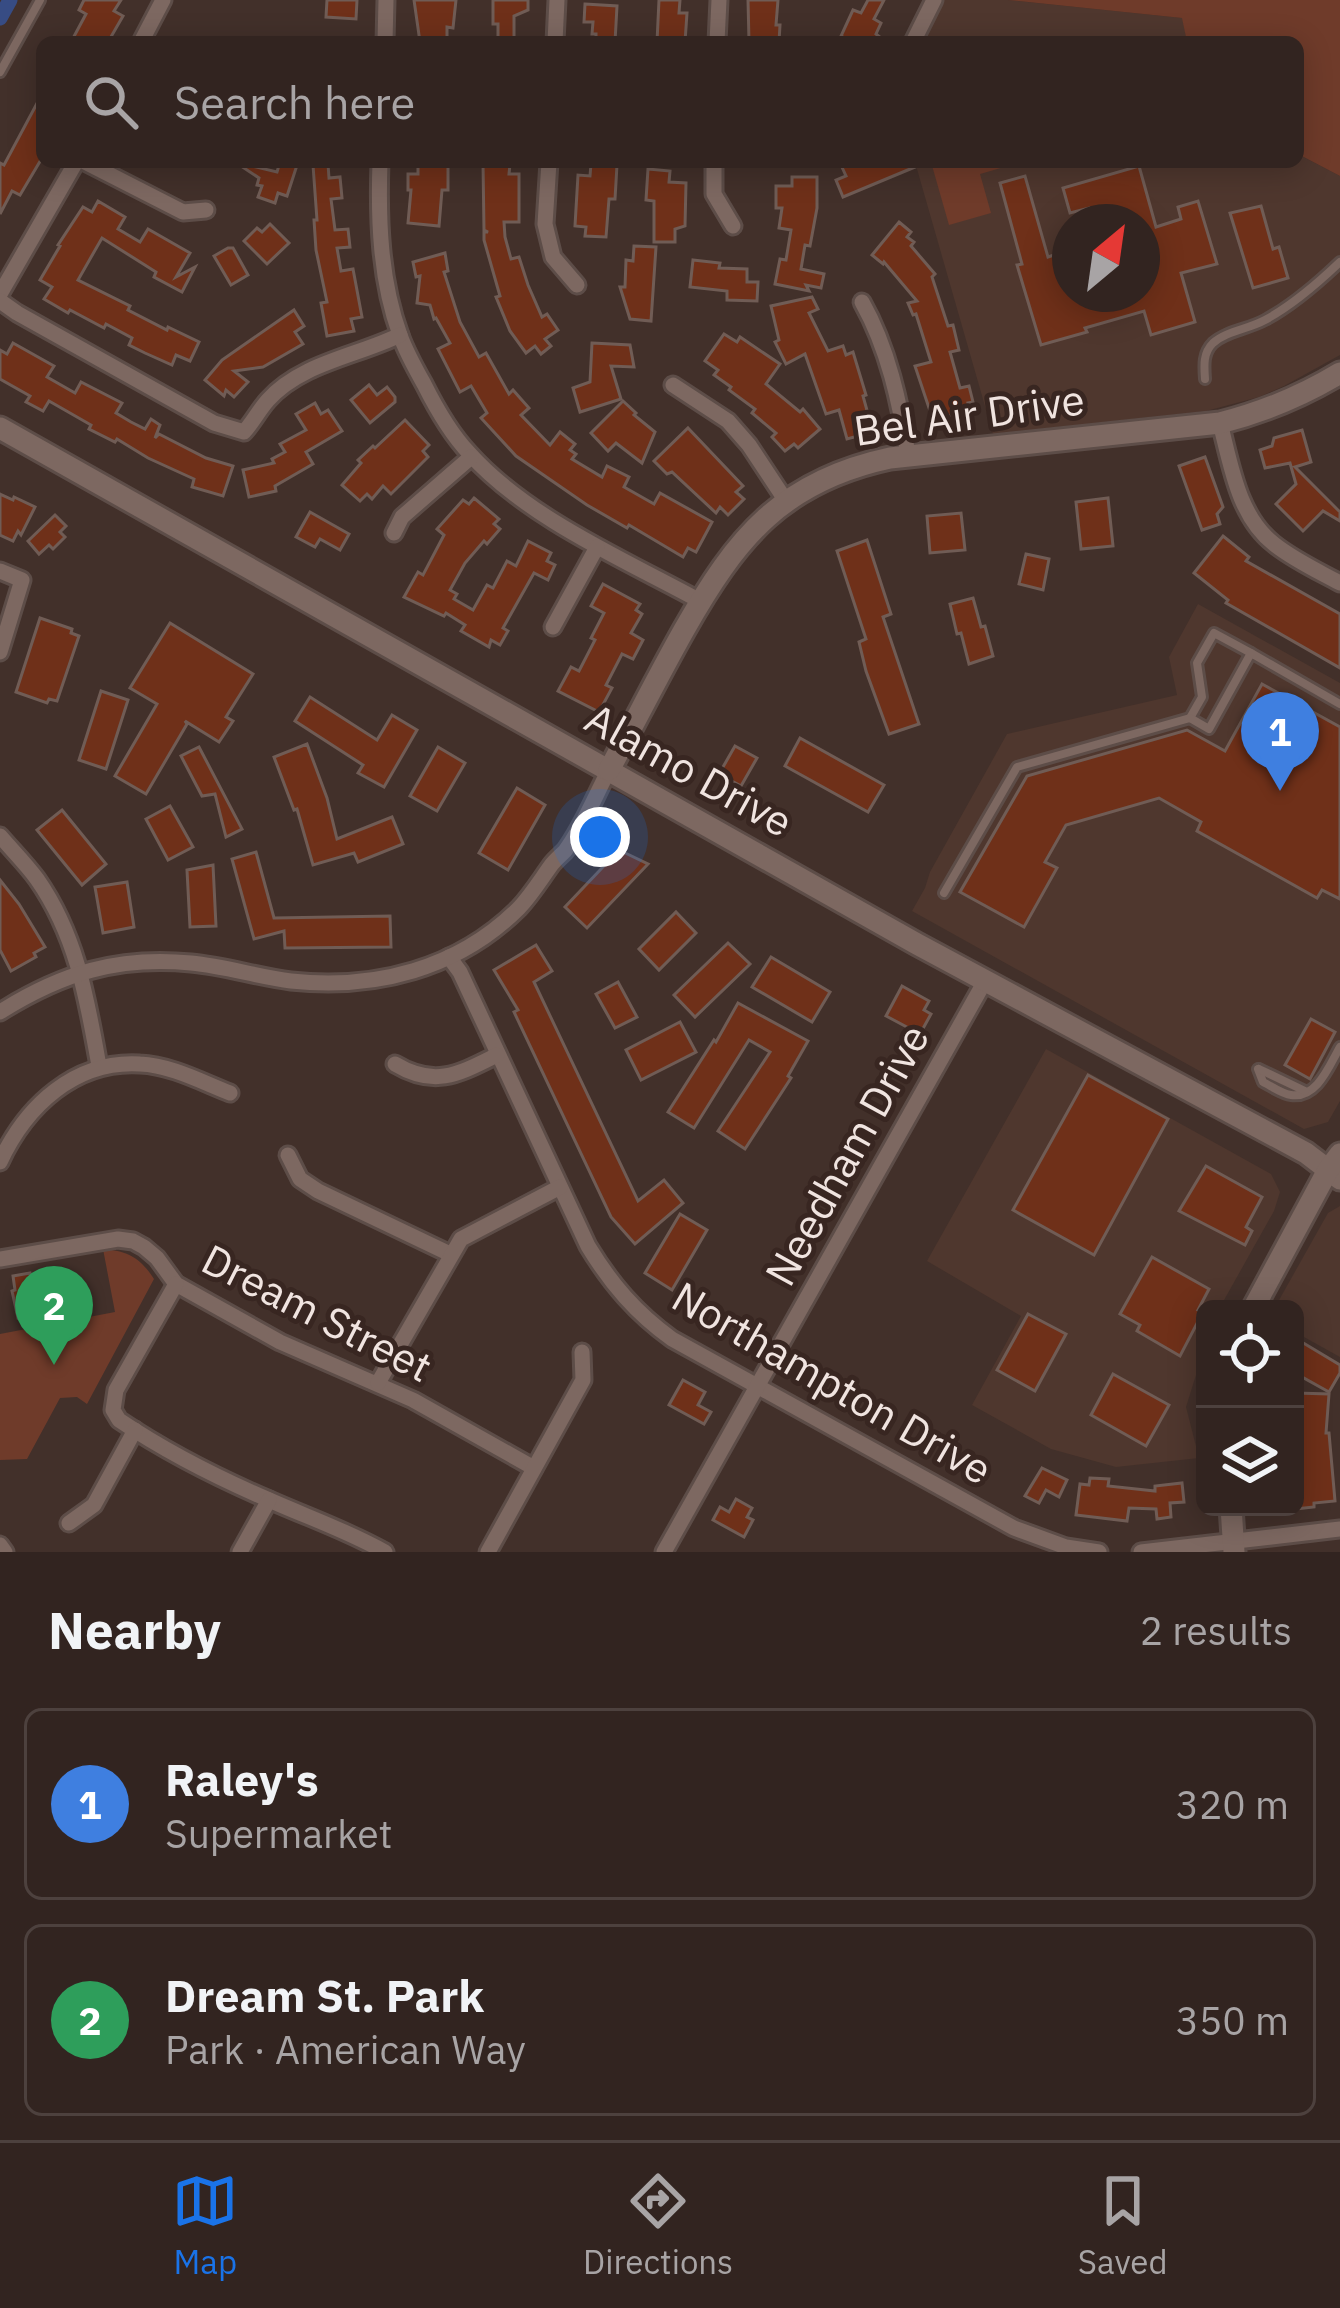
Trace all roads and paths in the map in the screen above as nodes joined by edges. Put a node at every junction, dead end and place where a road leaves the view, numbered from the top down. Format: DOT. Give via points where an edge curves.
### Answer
graph roads {
  1 [pos="40,0"];
  2 [pos="163,0"];
  3 [pos="386,0"];
  4 [pos="557,0"];
  5 [pos="719,0"];
  6 [pos="934,0"];
  7 [pos="144,36"];
  8 [pos="385,36"];
  9 [pos="555,36"];
  10 [pos="717,36"];
  11 [pos="916,36"];
  12 [pos="0,72"];
  13 [pos="77,168"];
  14 [pos="93,168"];
  15 [pos="380,168"];
  16 [pos="549,168"];
  17 [pos="714,168"];
  18 [pos="206,210"];
  19 [pos="733,226"];
  20 [pos="1340,262"];
  21 [pos="577,285"];
  22 [pos="0,298"];
  23 [pos="862,302"];
  24 [pos="400,335"];
  25 [pos="1339,376"];
  26 [pos="1205,379"];
  27 [pos="673,385"];
  28 [pos="1220,423"];
  29 [pos="0,428"];
  30 [pos="908,455"];
  31 [pos="471,457"];
  32 [pos="785,501"];
  33 [pos="394,533"];
  34 [pos="597,548"];
  35 [pos="0,572"];
  36 [pos="1340,583"];
  37 [pos="700,601"];
  38 [pos="553,627"];
  39 [pos="0,652"];
  40 [pos="1251,653"];
  41 [pos="1340,704"];
  42 [pos="1190,718"];
  43 [pos="609,770"];
  44 [pos="0,836"];
  45 [pos="944,893"];
  46 [pos="449,957"];
  47 [pos="82,971"];
  48 [pos="985,981"];
  49 [pos="0,1012"];
  50 [pos="1340,1047"];
  51 [pos="497,1054"];
  52 [pos="395,1064"];
  53 [pos="99,1066"];
  54 [pos="1258,1069"];
  55 [pos="230,1093"];
  56 [pos="288,1155"];
  57 [pos="0,1162"];
  58 [pos="1336,1168"];
  59 [pos="560,1187"];
  60 [pos="450,1254"];
  61 [pos="0,1259"];
  62 [pos="176,1284"];
  63 [pos="1258,1300"];
  64 [pos="583,1352"];
  65 [pos="378,1383"];
  66 [pos="755,1386"];
  67 [pos="135,1430"];
  68 [pos="534,1468"];
  69 [pos="269,1500"];
  70 [pos="1231,1516"];
  71 [pos="68,1523"];
  72 [pos="1340,1529"];
  73 [pos="1233,1547"];
  74 [pos="241,1552"];
  75 [pos="385,1552"];
  76 [pos="488,1552"];
  77 [pos="664,1552"];
  78 [pos="1099,1552"];
  79 [pos="1141,1552"];
  1 -- 12 [label="lane"];
  2 -- 7 [label="street"];
  3 -- 8 [label="street"];
  4 -- 9 [label="street"];
  5 -- 10 [label="street"];
  6 -- 11 [label="street"];
  13 -- 22 [label="street"];
  14 -- 18 [label="street" via="183,212"];
  15 -- 24 [label="street" via="383,266"];
  16 -- 21 [label="street" via="545,224 553,257"];
  17 -- 19 [label="street" via="714,194"];
  20 -- 26 [label="lane" via="1262,322 1219,338 1204,363"];
  22 -- 24 [label="street" via="214,423 244,432 285,385"];
  23 -- 30 [label="street" via="886,360"];
  24 -- 31 [label="street"];
  25 -- 28 [label="main road, Bel Air Drive"];
  27 -- 32 [label="street" via="728,421"];
  28 -- 30 [label="main road, Bel Air Drive"];
  28 -- 36 [label="street" via="1255,524 1290,556"];
  29 -- 43 [label="main road, Alamo Drive"];
  30 -- 32 [label="main road, Bel Air Drive" via="836,474"];
  31 -- 33 [label="street"];
  31 -- 34 [label="street"];
  32 -- 37 [label="main road, Bel Air Drive" via="743,539"];
  34 -- 37 [label="street"];
  34 -- 38 [label="street"];
  35 -- 39 [label="street" via="22,580"];
  37 -- 43 [label="main road, Bel Air Drive"];
  40 -- 41 [label="lane"];
  40 -- 42 [label="lane" via="1209,729"];
  40 -- 42 [label="lane" via="1214,633 1197,663 1202,697"];
  42 -- 45 [label="lane" via="1017,766"];
  43 -- 46 [label="street" via="566,850 527,899"];
  43 -- 48 [label="main road, Alamo Drive"];
  44 -- 47 [label="street" via="36,878"];
  46 -- 47 [label="street" via="403,975 339,983 181,962"];
  46 -- 51 [label="street, Northampton Drive"];
  47 -- 49 [label="street"];
  47 -- 53 [label="street"];
  48 -- 58 [label="main road, Alamo Drive"];
  48 -- 66 [label="street, Needham Drive"];
  50 -- 54 [label="lane" via="1308,1092"];
  51 -- 52 [label="street" via="450,1076 426,1078"];
  51 -- 59 [label="street, Northampton Drive"];
  53 -- 55 [label="street" via="142,1064"];
  53 -- 57 [label="street" via="35,1108"];
  56 -- 60 [label="street" via="300,1179 318,1191"];
  58 -- 63 [label="main road"];
  59 -- 60 [label="street" via="461,1239"];
  59 -- 66 [label="street, Northampton Drive" via="587,1246 637,1311"];
  60 -- 65 [label="street"];
  61 -- 62 [label="street, Dream Street" via="133,1241"];
  62 -- 65 [label="street, Dream Street" via="301,1353"];
  62 -- 67 [label="street" via="112,1400 119,1420"];
  64 -- 68 [label="street" via="583,1380"];
  65 -- 68 [label="street, Dream Street"];
  66 -- 77 [label="street, Needham Drive"];
  66 -- 78 [label="street, Northampton Drive" via="1014,1528"];
  67 -- 69 [label="street"];
  67 -- 71 [label="street" via="94,1505"];
  68 -- 76 [label="street"];
  69 -- 74 [label="street"];
  69 -- 75 [label="street"];
  70 -- 73 [label="main road"];
  72 -- 73 [label="street"];
  73 -- 79 [label="street"];
}
